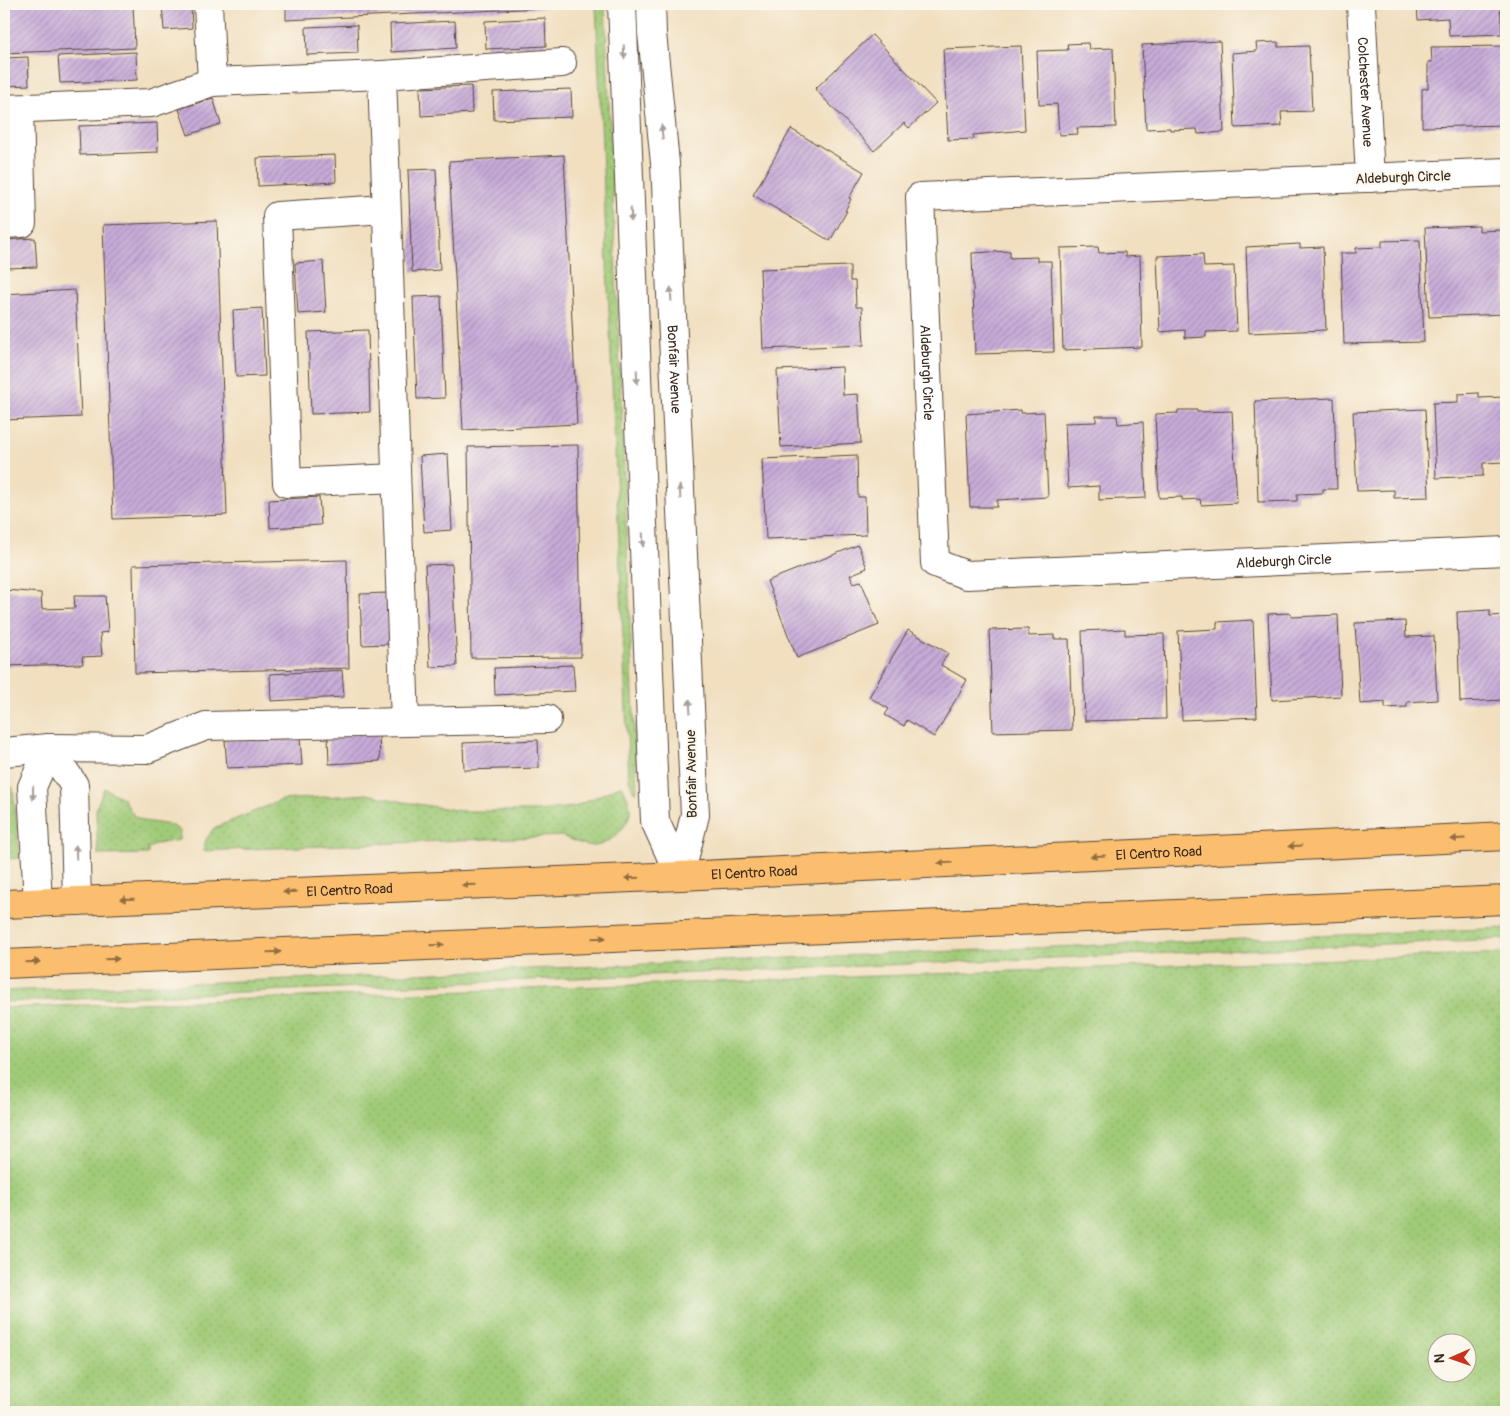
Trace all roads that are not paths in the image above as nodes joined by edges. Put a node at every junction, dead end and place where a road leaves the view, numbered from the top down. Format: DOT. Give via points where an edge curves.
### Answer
graph roads {
  1 [pos="208,4"];
  2 [pos="622,4"];
  3 [pos="651,4"];
  4 [pos="1361,4"];
  5 [pos="562,63"];
  6 [pos="382,74"];
  7 [pos="212,82"];
  8 [pos="11,109"];
  9 [pos="1506,172"];
  10 [pos="1370,178"];
  11 [pos="386,209"];
  12 [pos="4,224"];
  13 [pos="396,478"];
  14 [pos="1506,551"];
  15 [pos="547,719"];
  16 [pos="405,722"];
  17 [pos="49,748"];
  18 [pos="4,752"];
  19 [pos="1506,836"];
  20 [pos="680,876"];
  21 [pos="1506,900"];
  22 [pos="77,901"];
  23 [pos="38,903"];
  24 [pos="4,904"];
  25 [pos="4,964"];
  1 -- 7 [label="street"];
  2 -- 20 [label="street, one-way" via="655,821"];
  20 -- 3 [label="street, Bonfair Avenue, one-way" via="695,815 665,163"];
  4 -- 10 [label="street, Colchester Avenue"];
  5 -- 6 [label="street"];
  6 -- 7 [label="street"];
  6 -- 11 [label="street"];
  7 -- 8 [label="street" via="151,103"];
  8 -- 12 [label="street" via="22,223"];
  9 -- 10 [label="street, Aldeburgh Circle"];
  10 -- 14 [label="street, Aldeburgh Circle" via="920,197 935,563 966,575"];
  11 -- 13 [label="street"];
  11 -- 13 [label="street" via="277,216 287,483"];
  13 -- 16 [label="street"];
  15 -- 16 [label="street"];
  16 -- 17 [label="street" via="206,726 147,749"];
  17 -- 18 [label="street"];
  22 -- 17 [label="street, one-way" via="74,785"];
  17 -- 23 [label="street, one-way" via="32,787"];
  19 -- 20 [label="main road, El Centro Road, one-way"];
  20 -- 22 [label="main road, El Centro Road, one-way"];
  25 -- 21 [label="main road, one-way"];
  22 -- 23 [label="main road, El Centro Road"];
  23 -- 24 [label="main road, El Centro Road"];
}
